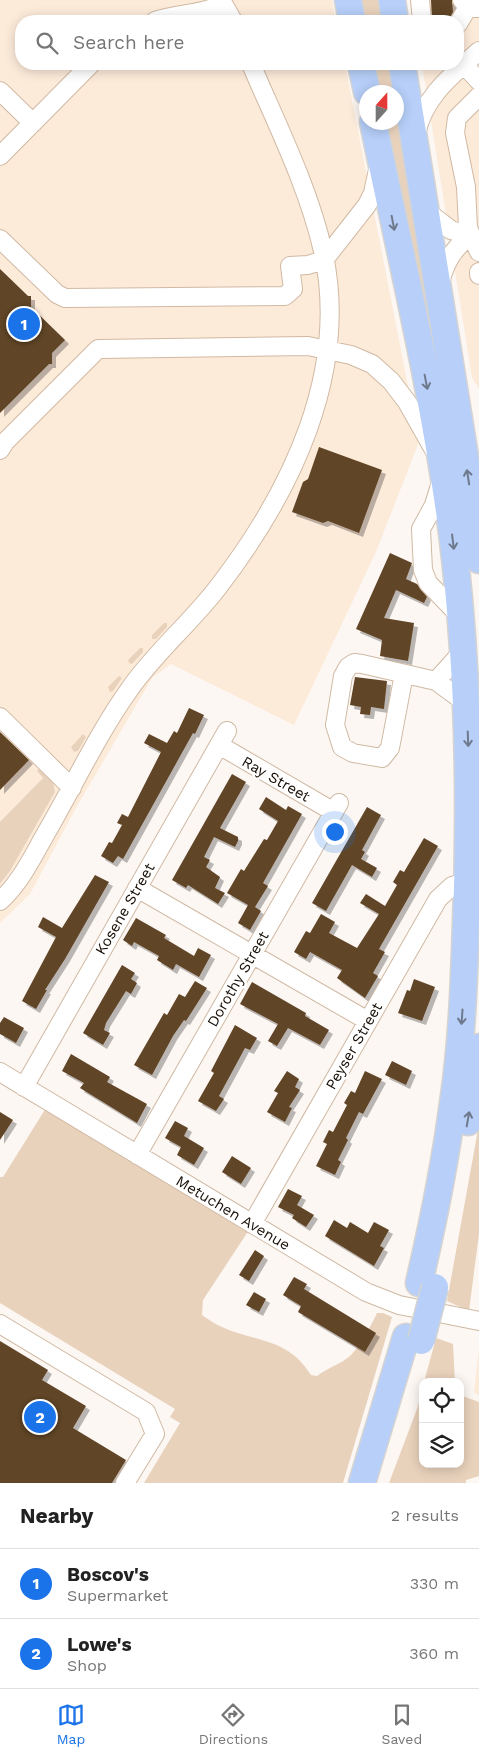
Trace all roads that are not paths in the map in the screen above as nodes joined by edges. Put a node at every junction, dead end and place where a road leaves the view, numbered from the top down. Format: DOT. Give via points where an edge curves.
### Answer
graph roads {
  1 [pos="392,0"];
  2 [pos="420,0"];
  3 [pos="222,2"];
  4 [pos="473,7"];
  5 [pos="176,15"];
  6 [pos="230,15"];
  7 [pos="394,15"];
  8 [pos="421,15"];
  9 [pos="464,17"];
  10 [pos="479,51"];
  11 [pos="464,65"];
  12 [pos="85,70"];
  13 [pos="254,70"];
  14 [pos="362,70"];
  15 [pos="404,70"];
  16 [pos="405,70"];
  17 [pos="458,70"];
  18 [pos="479,81"];
  19 [pos="442,84"];
  20 [pos="366,85"];
  21 [pos="0,91"];
  22 [pos="479,96"];
  23 [pos="33,123"];
  24 [pos="375,130"];
  25 [pos="415,143"];
  26 [pos="0,156"];
  27 [pos="380,158"];
  28 [pos="473,194"];
  29 [pos="426,211"];
  30 [pos="470,236"];
  31 [pos="0,239"];
  32 [pos="479,252"];
  33 [pos="324,260"];
  34 [pos="438,292"];
  35 [pos="327,349"];
  36 [pos="0,450"];
  37 [pos="441,467"];
  38 [pos="479,560"];
  39 [pos="463,651"];
  40 [pos="404,674"];
  41 [pos="436,681"];
  42 [pos="466,703"];
  43 [pos="0,717"];
  44 [pos="223,738"];
  45 [pos="72,788"];
  46 [pos="337,807"];
  47 [pos="468,882"];
  48 [pos="137,888"];
  49 [pos="0,902"];
  50 [pos="252,954"];
  51 [pos="368,1021"];
  52 [pos="479,1047"];
  53 [pos="0,1072"];
  54 [pos="24,1087"];
  55 [pos="137,1155"];
  56 [pos="252,1224"];
  57 [pos="427,1285"];
  58 [pos="479,1321"];
  59 [pos="0,1324"];
  60 [pos="414,1339"];
  61 [pos="125,1483"];
  62 [pos="362,1483"];
  63 [pos="379,1483"];
  1 -- 7 [label="highway"];
  2 -- 8 [label="street"];
  3 -- 5 [label="street" via="211,9"];
  3 -- 6 [label="street"];
  4 -- 9 [label="street"];
  10 -- 11 [label="street"];
  11 -- 18 [label="street"];
  12 -- 23 [label="street"];
  13 -- 33 [label="street" via="308,202"];
  14 -- 20 [label="highway"];
  15 -- 25 [label="highway"];
  16 -- 19 [label="street" via="408,77 419,84 430,87"];
  17 -- 19 [label="street"];
  19 -- 25 [label="street" via="422,114"];
  21 -- 23 [label="street"];
  22 -- 28 [label="street" via="455,124"];
  23 -- 26 [label="street"];
  24 -- 27 [label="highway"];
  25 -- 29 [label="highway"];
  27 -- 33 [label="street" via="373,193 367,205"];
  27 -- 37 [label="highway, one-way"];
  28 -- 30 [label="street"];
  29 -- 30 [label="street" via="451,230"];
  29 -- 34 [label="highway"];
  30 -- 32 [label="street"];
  30 -- 34 [label="street" via="449,258"];
  31 -- 33 [label="street" via="57,294 68,298 285,296 293,289 290,266"];
  33 -- 35 [label="street" via="329,312"];
  38 -- 34 [label="highway, one-way"];
  35 -- 36 [label="street" via="308,346 98,349"];
  35 -- 37 [label="street" via="359,357 385,375 422,426"];
  35 -- 45 [label="street" via="320,393 302,445 262,524 212,595 132,686"];
  37 -- 39 [label="highway, one-way" via="452,531"];
  39 -- 41 [label="street"];
  39 -- 42 [label="highway"];
  40 -- 40 [label="street" via="362,664 354,663 348,667 343,676 335,725 342,747 353,753 386,756"];
  40 -- 41 [label="street"];
  41 -- 42 [label="street"];
  42 -- 47 [label="highway, one-way"];
  43 -- 45 [label="street"];
  44 -- 46 [label="street, Ray Street"];
  44 -- 48 [label="street, Kosene Street"];
  45 -- 49 [label="street" via="18,882"];
  46 -- 50 [label="street, Dorothy Street"];
  47 -- 51 [label="street, Peyser Street" via="452,886 442,893"];
  47 -- 57 [label="highway, one-way" via="462,1013 453,1102"];
  48 -- 50 [label="street"];
  48 -- 54 [label="street, Kosene Street"];
  50 -- 51 [label="street"];
  50 -- 55 [label="street, Dorothy Street"];
  51 -- 56 [label="street, Peyser Street"];
  57 -- 52 [label="highway, one-way" via="464,1147"];
  53 -- 54 [label="street, Metuchen Avenue"];
  54 -- 55 [label="street, Metuchen Avenue"];
  55 -- 56 [label="street, Metuchen Avenue"];
  56 -- 58 [label="street, Metuchen Avenue" via="376,1298"];
  57 -- 60 [label="highway, bridge"];
  59 -- 61 [label="street" via="146,1412 155,1434"];
  60 -- 62 [label="highway"];
  60 -- 63 [label="highway"];
}
